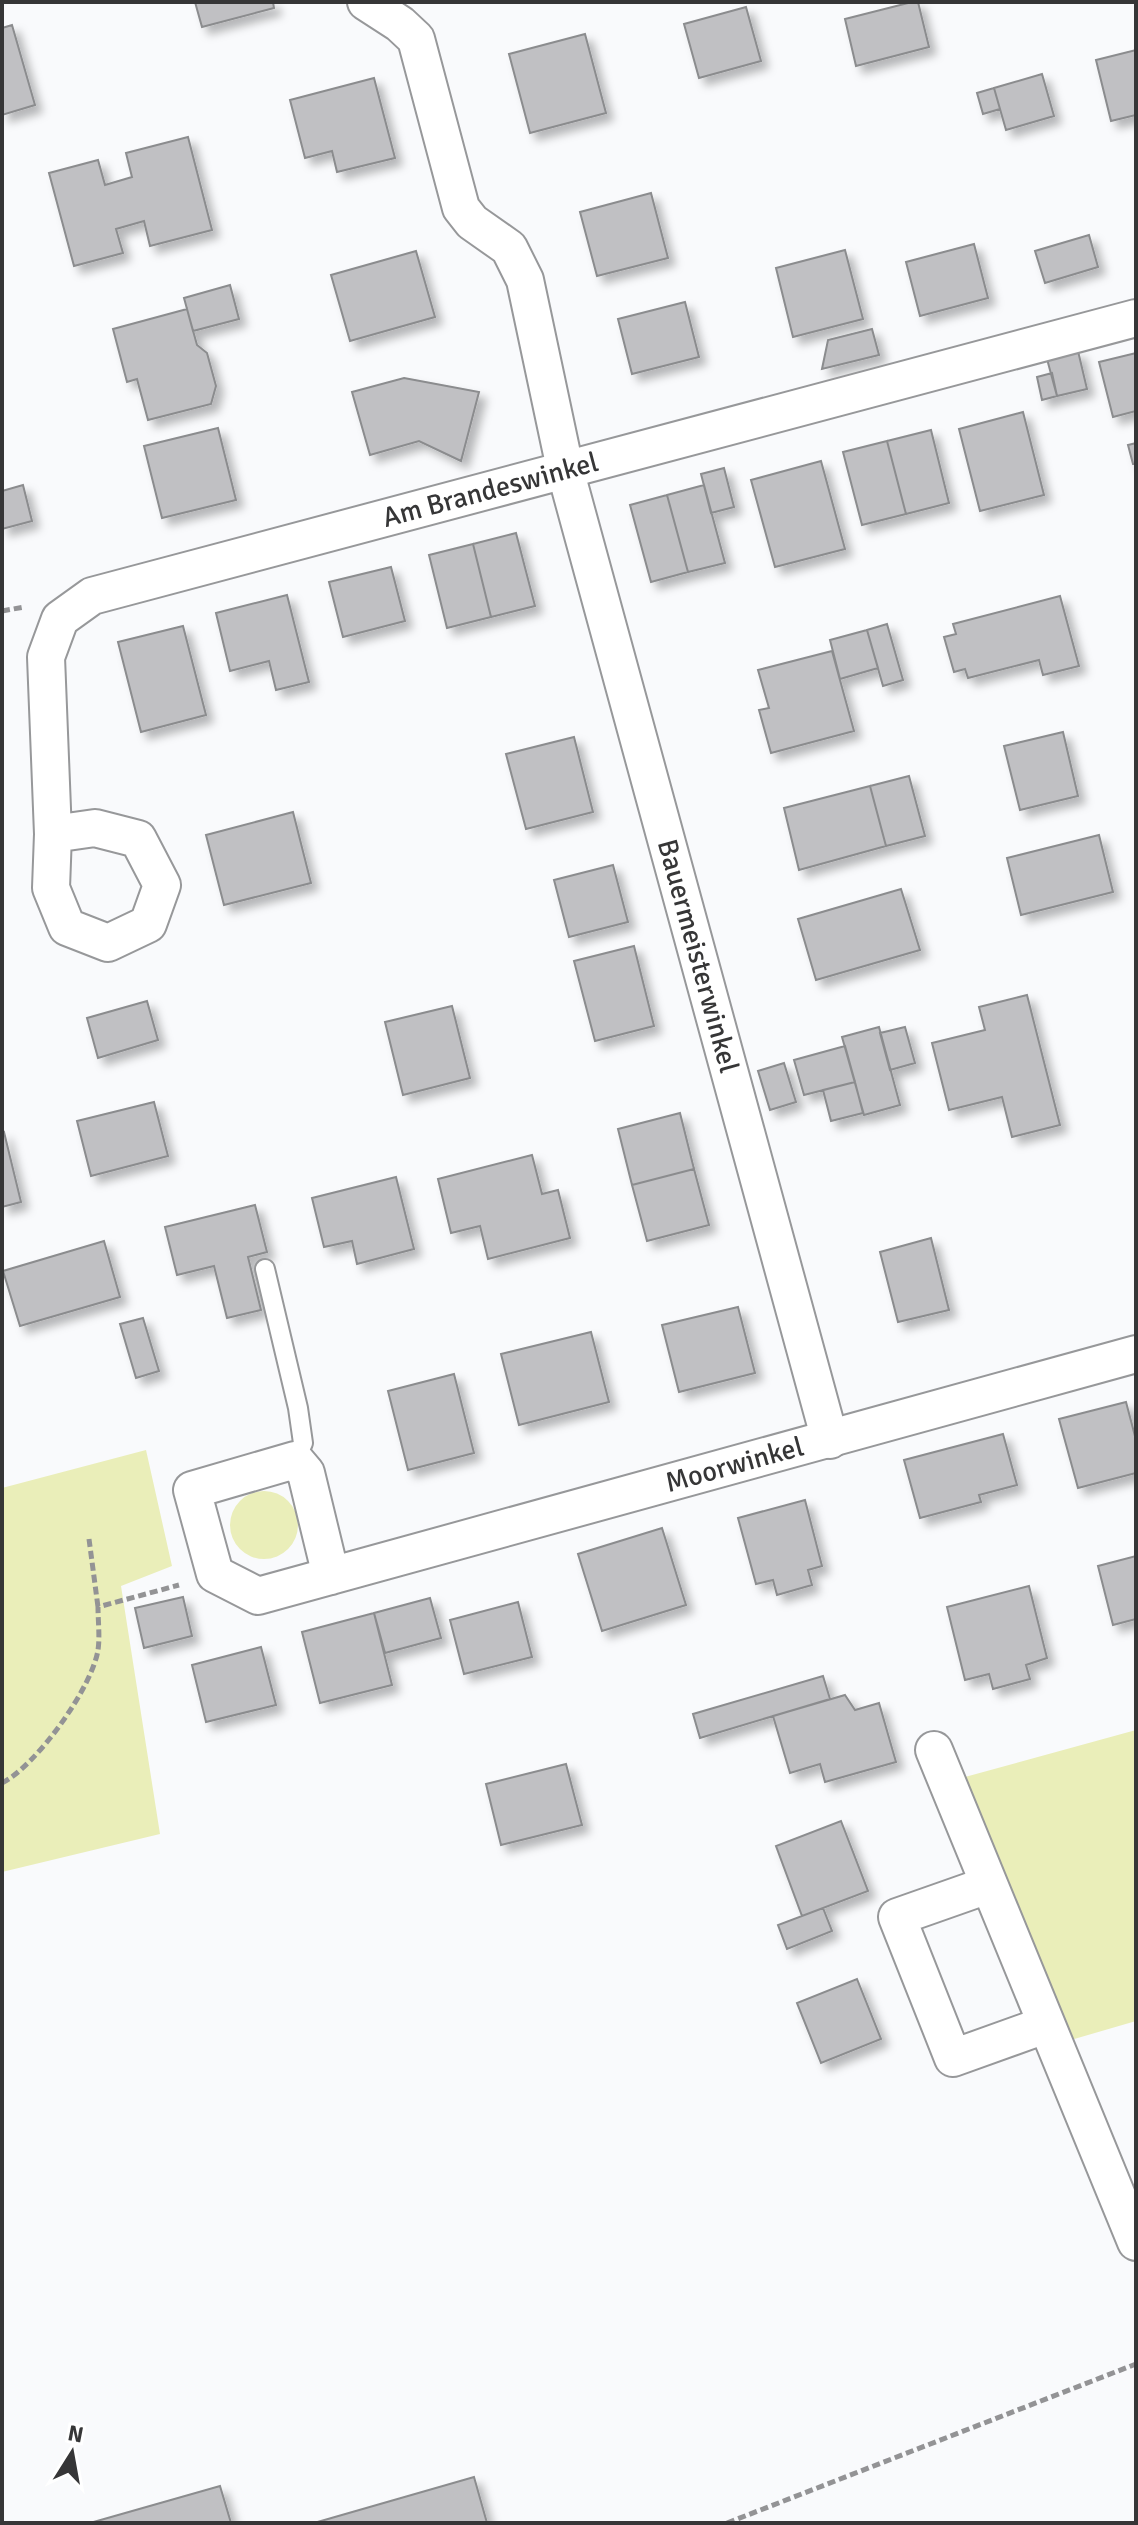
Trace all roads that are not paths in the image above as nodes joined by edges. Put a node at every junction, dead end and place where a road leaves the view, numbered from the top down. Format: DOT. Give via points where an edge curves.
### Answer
graph roads {
  1 [pos="366,2"];
  2 [pos="1136,318"];
  3 [pos="566,473"];
  4 [pos="53,834"];
  5 [pos="265,1269"];
  6 [pos="1136,1354"];
  7 [pos="830,1440"];
  8 [pos="295,1460"];
  9 [pos="331,1576"];
  10 [pos="934,1750"];
  11 [pos="988,1885"];
  12 [pos="1045,2025"];
  13 [pos="1136,2242"];
  1 -- 3 [label="street, Bauermeisterwinkel" via="416,39 461,208 509,248 525,280"];
  2 -- 3 [label="street, Am Brandeswinkel"];
  3 -- 4 [label="street, Am Brandeswinkel" via="92,596 60,619 46,657"];
  3 -- 7 [label="street, Bauermeisterwinkel"];
  5 -- 8 [label="lane" via="298,1408 303,1443"];
  6 -- 7 [label="street, Moorwinkel"];
  7 -- 9 [label="street, Moorwinkel"];
  8 -- 9 [label="street" via="306,1473"];
  8 -- 9 [label="street, Moorwinkel" via="192,1490 215,1574 258,1596"];
  10 -- 11 [label="street"];
  11 -- 12 [label="street"];
  11 -- 12 [label="street" via="897,1917 953,2058"];
  12 -- 13 [label="street"];
}
